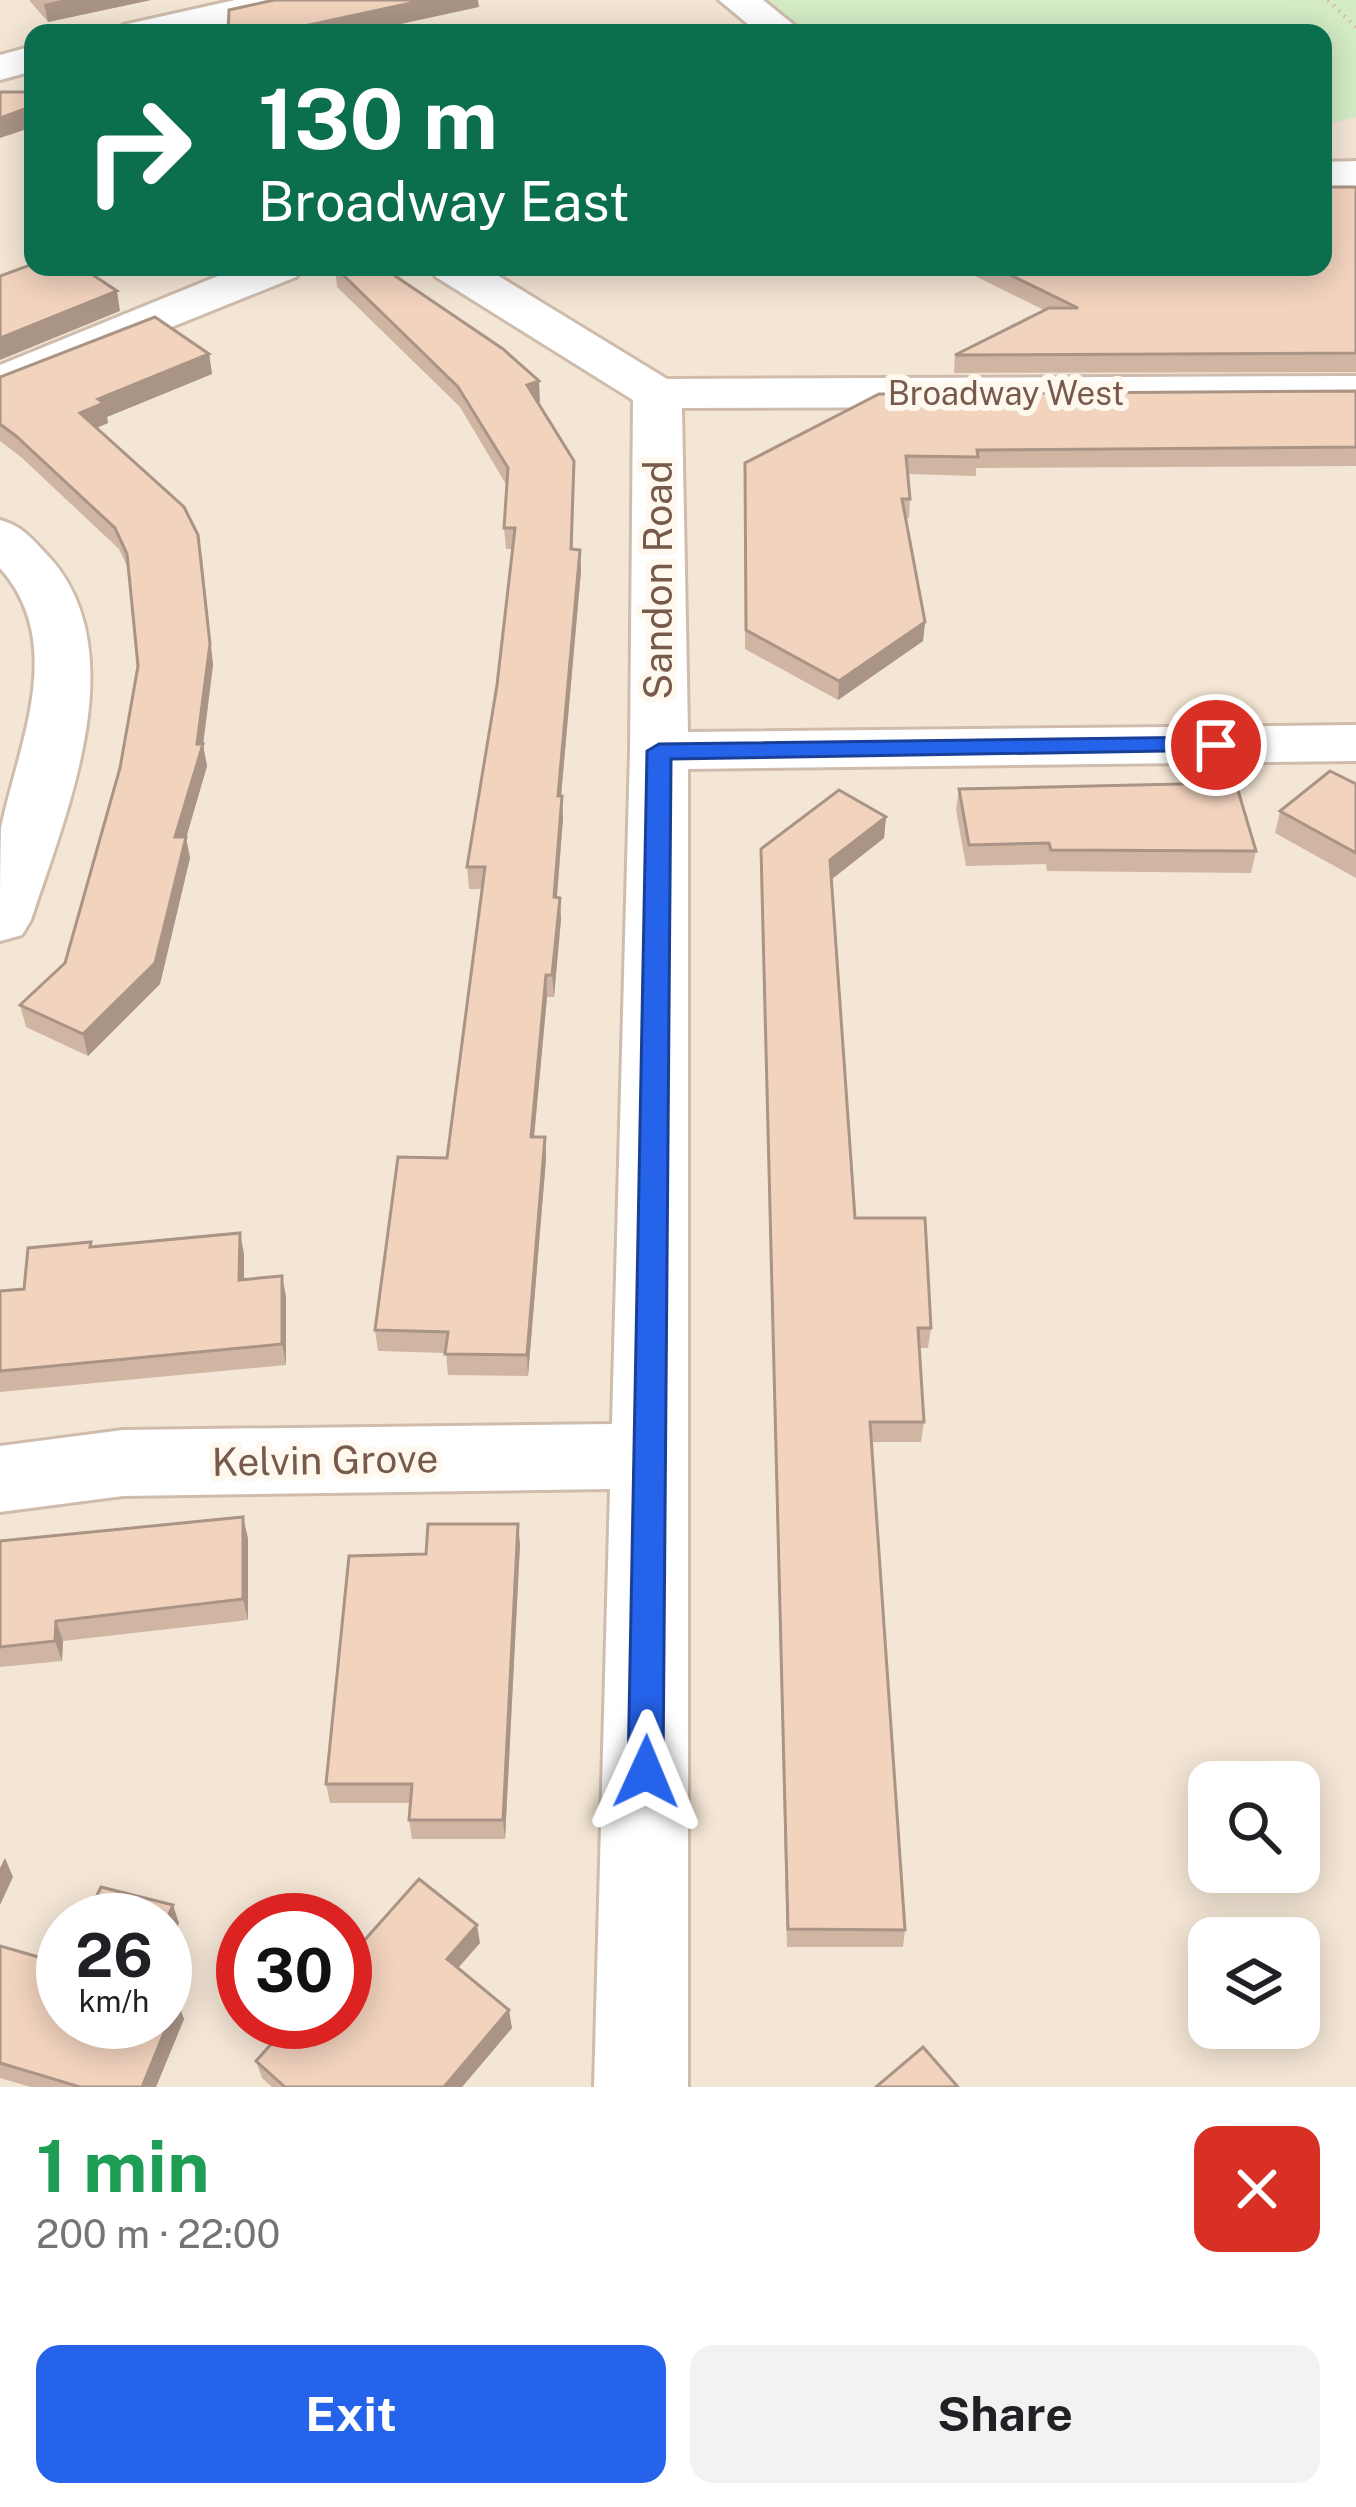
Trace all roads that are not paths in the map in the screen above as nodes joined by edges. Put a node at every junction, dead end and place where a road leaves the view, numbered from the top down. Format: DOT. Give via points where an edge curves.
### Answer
graph roads {
  1 [pos="288,0"];
  2 [pos="738,0"];
  3 [pos="177,24"];
  4 [pos="773,24"];
  5 [pos="258,276"];
  6 [pos="467,276"];
  7 [pos="0,382"];
  8 [pos="1356,392"];
  9 [pos="657,394"];
  10 [pos="0,536"];
  11 [pos="1356,743"];
  12 [pos="659,751"];
  13 [pos="0,920"];
  14 [pos="651,1456"];
  15 [pos="0,1480"];
  16 [pos="640,2087"];
  1 -- 3 [label="street"];
  2 -- 4 [label="street"];
  5 -- 7 [label="street"];
  6 -- 9 [label="street"];
  8 -- 9 [label="street, Broadway West"];
  9 -- 12 [label="street, Sandon Road"];
  10 -- 13 [label="street" via="48,590 62,627 64,693"];
  11 -- 12 [label="street"];
  12 -- 14 [label="street, Sandon Road"];
  14 -- 15 [label="street, Kelvin Grove" via="123,1463"];
  14 -- 16 [label="street, Sandon Road"];
}
